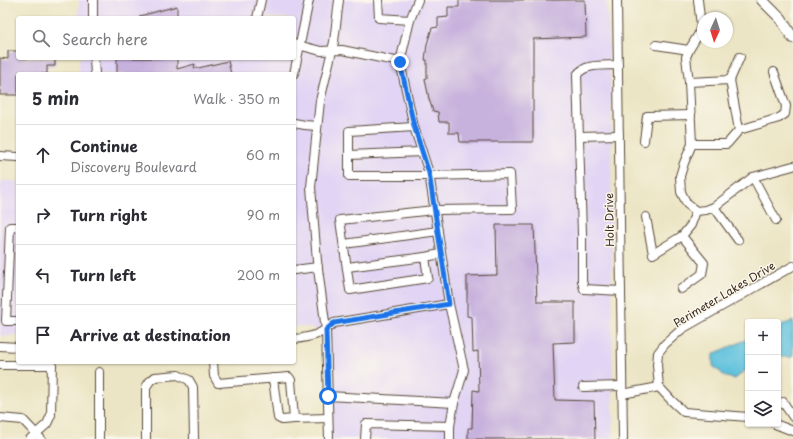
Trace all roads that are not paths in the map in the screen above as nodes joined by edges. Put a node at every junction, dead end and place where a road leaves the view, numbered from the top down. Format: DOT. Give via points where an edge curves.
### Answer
graph roads {
  1 [pos="93,0"];
  2 [pos="261,0"];
  3 [pos="309,0"];
  4 [pos="339,0"];
  5 [pos="378,0"];
  6 [pos="418,0"];
  7 [pos="617,0"];
  8 [pos="698,0"];
  9 [pos="762,0"];
  10 [pos="94,16"];
  11 [pos="258,16"];
  12 [pos="410,20"];
  13 [pos="793,38"];
  14 [pos="297,45"];
  15 [pos="656,45"];
  16 [pos="689,50"];
  17 [pos="332,51"];
  18 [pos="740,57"];
  19 [pos="94,60"];
  20 [pos="295,60"];
  21 [pos="400,62"];
  22 [pos="618,65"];
  23 [pos="95,72"];
  24 [pos="294,72"];
  25 [pos="774,72"];
  26 [pos="730,80"];
  27 [pos="689,82"];
  28 [pos="691,115"];
  29 [pos="296,123"];
  30 [pos="317,126"];
  31 [pos="414,126"];
  32 [pos="739,130"];
  33 [pos="619,135"];
  34 [pos="579,136"];
  35 [pos="644,141"];
  36 [pos="692,144"];
  37 [pos="422,152"];
  38 [pos="349,154"];
  39 [pos="0,156"];
  40 [pos="16,157"];
  41 [pos="793,166"];
  42 [pos="430,176"];
  43 [pos="753,177"];
  44 [pos="714,207"];
  45 [pos="434,210"];
  46 [pos="696,211"];
  47 [pos="646,217"];
  48 [pos="776,220"];
  49 [pos="16,227"];
  50 [pos="438,231"];
  51 [pos="682,236"];
  52 [pos="738,240"];
  53 [pos="344,244"];
  54 [pos="441,254"];
  55 [pos="425,257"];
  56 [pos="793,266"];
  57 [pos="318,267"];
  58 [pos="347,267"];
  59 [pos="296,270"];
  60 [pos="681,289"];
  61 [pos="621,291"];
  62 [pos="449,304"];
  63 [pos="16,320"];
  64 [pos="3,321"];
  65 [pos="326,330"];
  66 [pos="296,339"];
  67 [pos="0,346"];
  68 [pos="16,347"];
  69 [pos="26,364"];
  70 [pos="52,364"];
  71 [pos="213,364"];
  72 [pos="0,365"];
  73 [pos="99,372"];
  74 [pos="273,378"];
  75 [pos="583,387"];
  76 [pos="659,387"];
  77 [pos="622,390"];
  78 [pos="328,396"];
  79 [pos="454,403"];
  80 [pos="781,403"];
  81 [pos="745,417"];
  82 [pos="793,417"];
  83 [pos="0,418"];
  84 [pos="328,418"];
  85 [pos="294,419"];
  86 [pos="450,426"];
  87 [pos="781,426"];
  88 [pos="793,431"];
  89 [pos="36,437"];
  90 [pos="99,439"];
  91 [pos="146,439"];
  92 [pos="194,439"];
  93 [pos="329,439"];
  94 [pos="365,439"];
  95 [pos="450,439"];
  96 [pos="622,439"];
  1 -- 10 [label="street"];
  2 -- 11 [label="street"];
  3 -- 14 [label="street"];
  4 -- 17 [label="street"];
  5 -- 12 [label="street" via="379,18"];
  6 -- 12 [label="street"];
  7 -- 22 [label="street, Holt Drive"];
  8 -- 16 [label="street" via="701,26"];
  9 -- 13 [label="main road" via="781,19"];
  12 -- 21 [label="street"];
  14 -- 17 [label="street"];
  15 -- 16 [label="street"];
  16 -- 27 [label="street" via="686,57"];
  17 -- 21 [label="street" via="342,50"];
  17 -- 30 [label="street" via="320,100"];
  18 -- 26 [label="street"];
  19 -- 23 [label="street"];
  20 -- 24 [label="street"];
  21 -- 31 [label="street"];
  22 -- 33 [label="street, Holt Drive"];
  22 -- 34 [label="street" via="586,67 577,75"];
  25 -- 32 [label="street" via="786,106 785,114"];
  26 -- 27 [label="street"];
  26 -- 32 [label="street"];
  27 -- 28 [label="street"];
  28 -- 35 [label="street" via="647,116"];
  28 -- 36 [label="street"];
  29 -- 30 [label="street"];
  30 -- 57 [label="street" via="311,187"];
  31 -- 37 [label="street"];
  31 -- 38 [label="street" via="349,131"];
  32 -- 36 [label="street" via="727,144"];
  33 -- 34 [label="street"];
  33 -- 61 [label="street, Holt Drive"];
  34 -- 61 [label="street" via="582,282 584,289"];
  36 -- 46 [label="street" via="680,176 681,192 687,204"];
  37 -- 38 [label="street"];
  37 -- 42 [label="street"];
  38 -- 42 [label="street" via="349,176"];
  39 -- 40 [label="street"];
  41 -- 43 [label="street"];
  42 -- 45 [label="street"];
  42 -- 45 [label="street" via="510,174 512,209"];
  43 -- 44 [label="street"];
  43 -- 48 [label="street"];
  44 -- 46 [label="street"];
  44 -- 52 [label="street"];
  45 -- 50 [label="street"];
  45 -- 53 [label="street" via="340,220"];
  46 -- 51 [label="street"];
  47 -- 51 [label="street" via="653,254"];
  49 -- 64 [label="street" via="10,227"];
  50 -- 53 [label="street"];
  50 -- 54 [label="street"];
  51 -- 60 [label="street" via="704,263 702,274"];
  53 -- 58 [label="street"];
  54 -- 55 [label="street"];
  54 -- 62 [label="street"];
  55 -- 58 [label="street"];
  55 -- 58 [label="street" via="428,278 350,290"];
  56 -- 76 [label="street, Perimeter Lakes Drive" via="682,329 665,344 658,353"];
  57 -- 59 [label="street"];
  57 -- 65 [label="street"];
  61 -- 77 [label="street, Holt Drive"];
  62 -- 65 [label="street" via="334,323"];
  62 -- 79 [label="street" via="464,370"];
  63 -- 64 [label="street"];
  65 -- 66 [label="street" via="313,337"];
  65 -- 78 [label="street"];
  67 -- 68 [label="street"];
  69 -- 72 [label="street"];
  70 -- 89 [label="street" via="51,415"];
  71 -- 74 [label="street" via="214,376 218,383"];
  73 -- 90 [label="street"];
  74 -- 85 [label="street" via="278,418"];
  74 -- 85 [label="street" via="289,377 291,380"];
  75 -- 77 [label="street"];
  76 -- 77 [label="street"];
  76 -- 81 [label="street" via="684,412"];
  77 -- 96 [label="street, Holt Drive"];
  78 -- 79 [label="street"];
  78 -- 84 [label="street"];
  79 -- 86 [label="street"];
  80 -- 82 [label="street" via="783,402"];
  83 -- 89 [label="street" via="23,420"];
  84 -- 85 [label="street"];
  84 -- 93 [label="street"];
  86 -- 94 [label="street" via="366,424"];
  86 -- 95 [label="street"];
  87 -- 88 [label="street"];
  91 -- 92 [label="street" via="146,388 156,377 178,375 189,380 193,387"];
}
